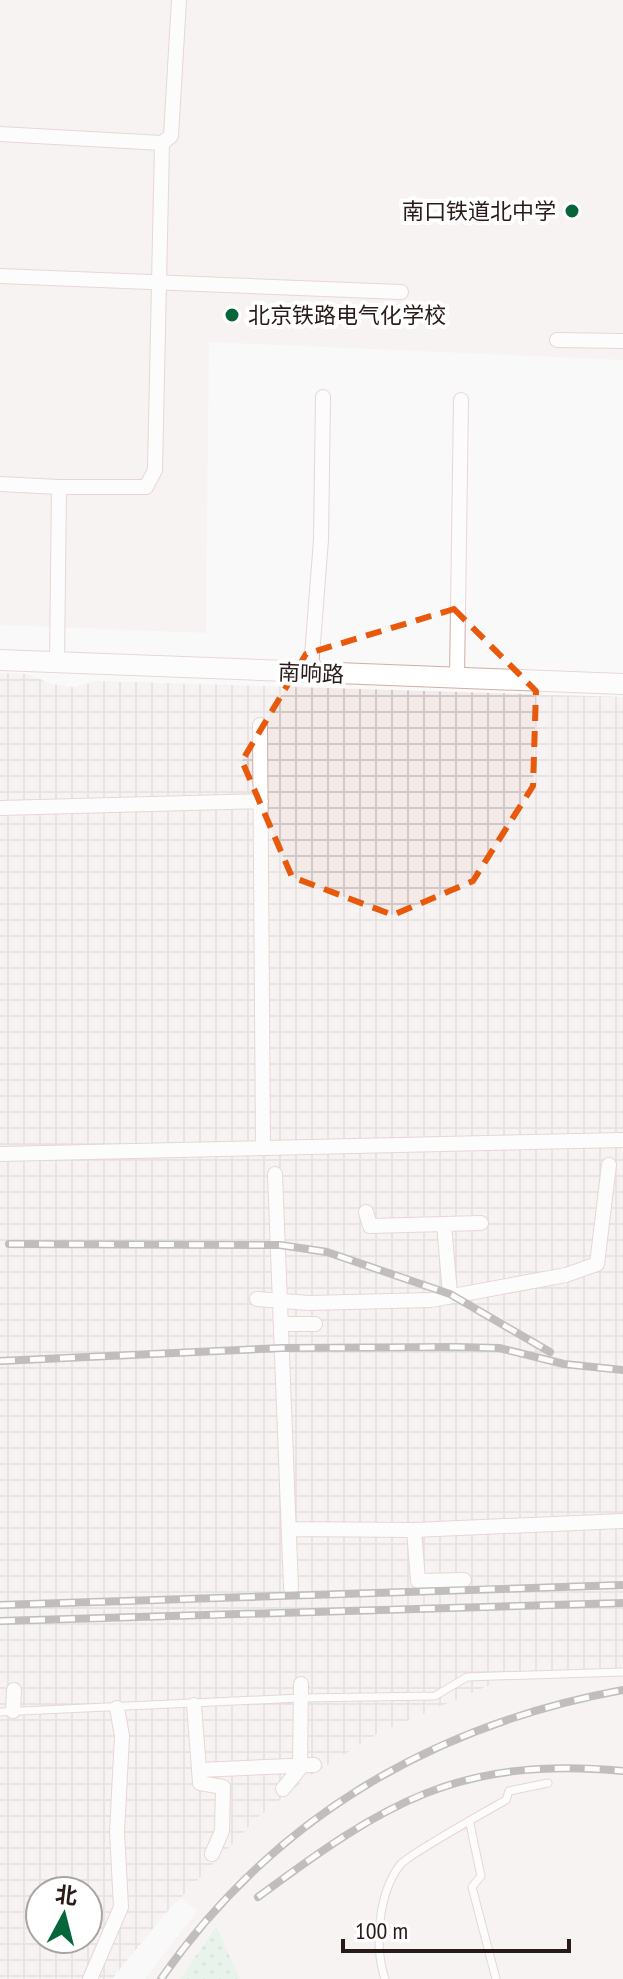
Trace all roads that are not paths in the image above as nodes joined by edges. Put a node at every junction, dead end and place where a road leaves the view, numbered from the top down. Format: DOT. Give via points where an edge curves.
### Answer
graph roads {
  1 [pos="179,0"];
  2 [pos="0,134"];
  3 [pos="162,143"];
  4 [pos="0,276"];
  5 [pos="159,283"];
  6 [pos="401,292"];
  7 [pos="557,340"];
  8 [pos="623,341"];
  9 [pos="323,397"];
  10 [pos="461,400"];
  11 [pos="0,484"];
  12 [pos="59,487"];
  13 [pos="0,660"];
  14 [pos="57,663"];
  15 [pos="311,668"];
  16 [pos="457,678"];
  17 [pos="623,684"];
  18 [pos="260,725"];
  19 [pos="261,801"];
  20 [pos="0,808"];
  21 [pos="623,1140"];
  22 [pos="263,1148"];
  23 [pos="0,1154"];
  24 [pos="609,1165"];
  25 [pos="275,1174"];
  26 [pos="366,1212"];
  27 [pos="481,1223"];
  28 [pos="444,1224"];
  29 [pos="450,1294"];
  30 [pos="257,1299"];
  31 [pos="280,1302"];
  32 [pos="283,1324"];
  33 [pos="315,1324"];
  34 [pos="394,1513"];
  35 [pos="623,1521"];
  36 [pos="289,1529"];
  37 [pos="395,1530"];
  38 [pos="414,1530"];
  39 [pos="464,1580"];
  40 [pos="291,1588"];
  41 [pos="623,1672"];
  42 [pos="14,1690"];
  43 [pos="300,1691"];
  44 [pos="194,1705"];
  45 [pos="117,1708"];
  46 [pos="7,1712"];
  47 [pos="307,1766"];
  48 [pos="199,1770"];
  49 [pos="548,1783"];
  50 [pos="283,1789"];
  51 [pos="470,1824"];
  52 [pos="212,1854"];
  53 [pos="90,1979"];
  54 [pos="385,1979"];
  55 [pos="496,1979"];
  1 -- 3 [label="street" via="171,136"];
  2 -- 3 [label="street"];
  3 -- 5 [label="street"];
  4 -- 5 [label="street"];
  5 -- 6 [label="street"];
  5 -- 12 [label="street" via="155,470 146,487"];
  7 -- 8 [label="street"];
  9 -- 15 [label="street" via="321,540"];
  10 -- 16 [label="street"];
  11 -- 12 [label="street"];
  12 -- 14 [label="street"];
  13 -- 14 [label="street, 南响路"];
  14 -- 16 [label="street, 南响路"];
  16 -- 17 [label="street, 南响路"];
  18 -- 19 [label="street"];
  19 -- 20 [label="street"];
  19 -- 22 [label="street"];
  21 -- 22 [label="street"];
  22 -- 23 [label="street"];
  24 -- 29 [label="street" via="597,1264 566,1275"];
  25 -- 31 [label="street"];
  26 -- 28 [label="street" via="370,1226"];
  27 -- 28 [label="street"];
  28 -- 29 [label="street"];
  29 -- 31 [label="street" via="431,1300"];
  30 -- 31 [label="street"];
  31 -- 32 [label="street"];
  32 -- 33 [label="street"];
  32 -- 36 [label="street"];
  34 -- 37 [label="street"];
  35 -- 38 [label="street"];
  36 -- 37 [label="street"];
  36 -- 40 [label="street"];
  37 -- 38 [label="street"];
  38 -- 39 [label="street" via="418,1581"];
  41 -- 43 [label="lane" via="467,1677 435,1696"];
  42 -- 46 [label="street"];
  43 -- 44 [label="lane"];
  43 -- 47 [label="street"];
  44 -- 45 [label="lane"];
  44 -- 48 [label="street"];
  45 -- 46 [label="lane"];
  45 -- 53 [label="street" via="122,1736 117,1832 121,1907"];
  47 -- 48 [label="street"];
  47 -- 50 [label="street"];
  48 -- 52 [label="street" via="200,1783 223,1787 222,1831"];
  49 -- 51 [label="lane" via="509,1791 506,1800"];
  51 -- 54 [label="lane" via="401,1863 383,1910 379,1940"];
  51 -- 55 [label="lane" via="481,1876 472,1887"];
}
